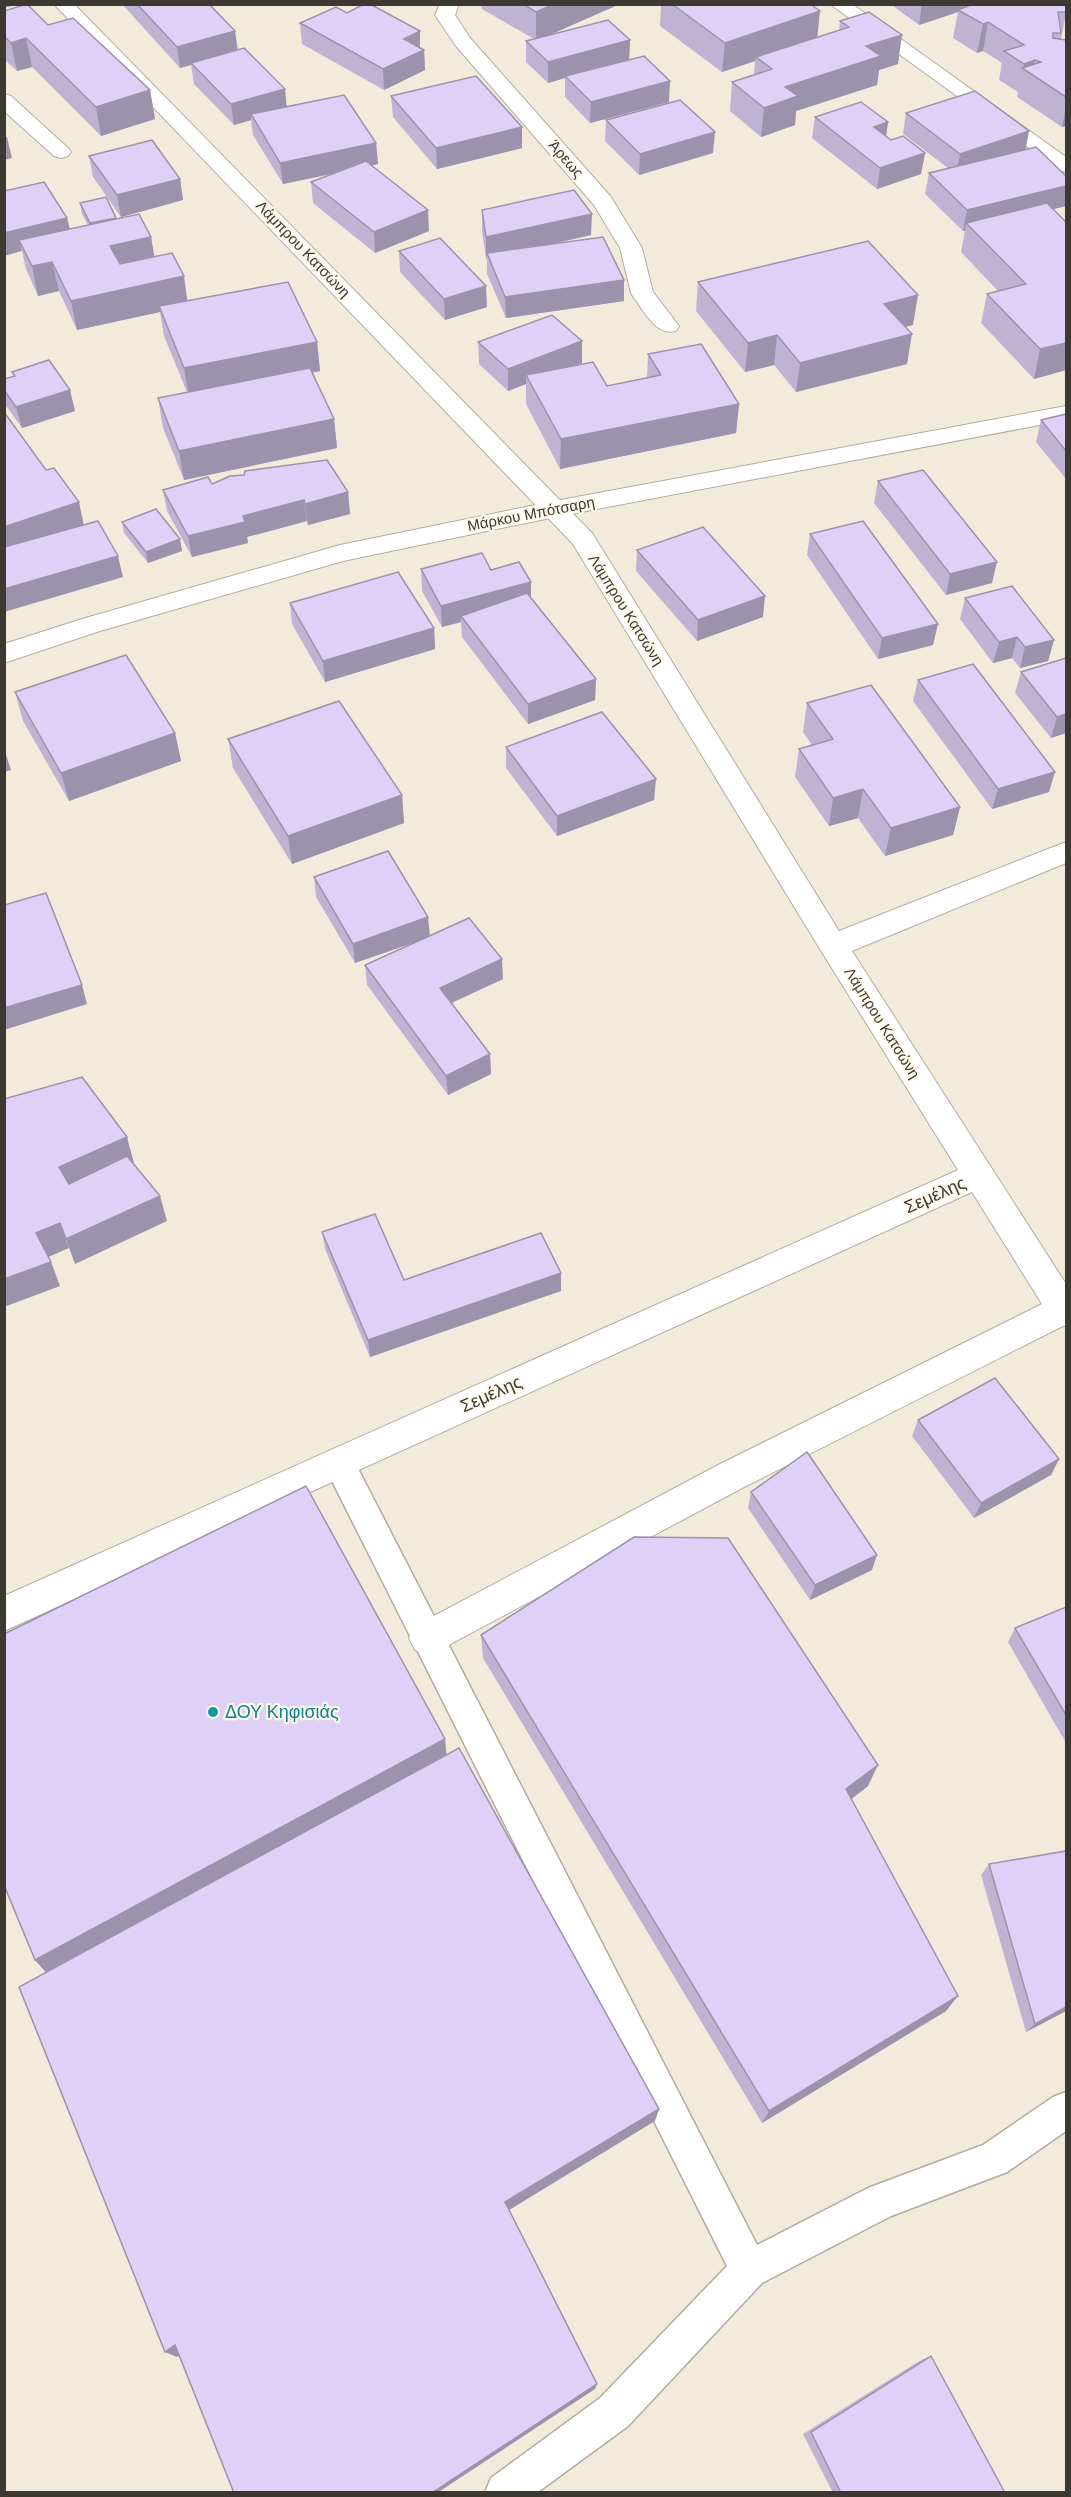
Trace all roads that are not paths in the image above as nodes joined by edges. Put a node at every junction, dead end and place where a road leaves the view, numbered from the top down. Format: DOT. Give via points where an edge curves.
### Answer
graph roads {
  1 [pos="63,4"];
  2 [pos="450,4"];
  3 [pos="839,4"];
  4 [pos="4,100"];
  5 [pos="61,152"];
  6 [pos="1066,166"];
  7 [pos="668,326"];
  8 [pos="1066,413"];
  9 [pos="555,509"];
  10 [pos="4,654"];
  11 [pos="1066,852"];
  12 [pos="833,946"];
  13 [pos="979,1175"];
  14 [pos="1065,1310"];
  15 [pos="339,1463"];
  16 [pos="4,1614"];
  17 [pos="428,1638"];
  18 [pos="1066,2110"];
  19 [pos="749,2270"];
  20 [pos="505,2493"];
  1 -- 9 [label="street, Λάμπρου Κατσώνη"];
  2 -- 7 [label="street, Άρεως" via="445,15 463,42 603,202 631,248 642,293"];
  3 -- 6 [label="street"];
  4 -- 5 [label="street"];
  8 -- 9 [label="street, Μάρκου Μπότσαρη"];
  9 -- 10 [label="street, Μάρκου Μπότσαρη" via="340,553"];
  9 -- 12 [label="street, Λάμπρου Κατσώνη" via="583,539"];
  11 -- 12 [label="street"];
  12 -- 13 [label="street, Λάμπρου Κατσώνη"];
  13 -- 14 [label="street, Λάμπρου Κατσώνη"];
  13 -- 15 [label="street, Σεμέλης"];
  14 -- 17 [label="street" via="733,1474"];
  15 -- 16 [label="street, Σεμέλης"];
  15 -- 17 [label="lane"];
  17 -- 19 [label="lane"];
  18 -- 19 [label="lane" via="994,2159 881,2201"];
  19 -- 20 [label="lane" via="614,2412"];
}
